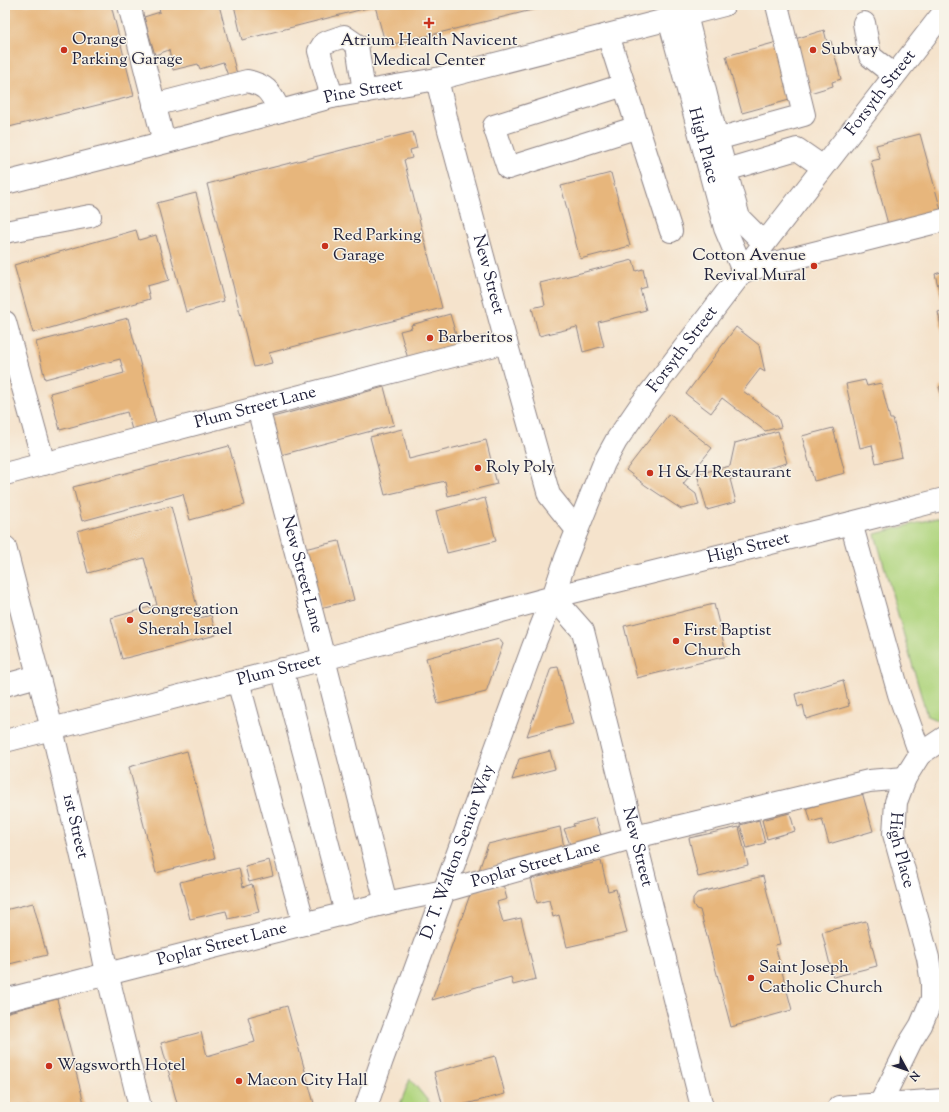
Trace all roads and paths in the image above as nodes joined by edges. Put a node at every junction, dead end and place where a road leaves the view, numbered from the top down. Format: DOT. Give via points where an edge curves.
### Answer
graph roads {
  1 [pos="129,5"];
  2 [pos="724,5"];
  3 [pos="777,5"];
  4 [pos="944,12"];
  5 [pos="677,17"];
  6 [pos="864,23"];
  7 [pos="608,35"];
  8 [pos="894,75"];
  9 [pos="437,79"];
  10 [pos="624,85"];
  11 [pos="364,92"];
  12 [pos="332,97"];
  13 [pos="154,106"];
  14 [pos="280,111"];
  15 [pos="638,127"];
  16 [pos="717,139"];
  17 [pos="164,142"];
  18 [pos="824,167"];
  19 [pos="726,170"];
  20 [pos="5,183"];
  21 [pos="90,216"];
  22 [pos="944,220"];
  23 [pos="670,231"];
  24 [pos="5,232"];
  25 [pos="764,243"];
  26 [pos="742,270"];
  27 [pos="5,322"];
  28 [pos="506,342"];
  29 [pos="258,408"];
  30 [pos="44,464"];
  31 [pos="5,474"];
  32 [pos="944,499"];
  33 [pos="851,523"];
  34 [pos="578,530"];
  35 [pos="5,547"];
  36 [pos="553,597"];
  37 [pos="11,599"];
  38 [pos="324,659"];
  39 [pos="282,669"];
  40 [pos="38,676"];
  41 [pos="238,681"];
  42 [pos="5,685"];
  43 [pos="52,729"];
  44 [pos="944,738"];
  45 [pos="5,741"];
  46 [pos="920,754"];
  47 [pos="905,778"];
  48 [pos="636,837"];
  49 [pos="444,891"];
  50 [pos="386,903"];
  51 [pos="346,914"];
  52 [pos="304,924"];
  53 [pos="107,973"];
  54 [pos="5,1000"];
  55 [pos="944,1100"];
  56 [pos="880,1104"];
  57 [pos="140,1107"];
  58 [pos="366,1107"];
  59 [pos="702,1107"];
  60 [pos="839,1107"];
  1 -- 13 [label="street"];
  2 -- 5 [label="street, Pine Street"];
  3 -- 16 [label="street" via="804,115"];
  4 -- 8 [label="street, Forsyth Street"];
  5 -- 7 [label="street, Pine Street"];
  5 -- 16 [label="street"];
  5 -- 26 [label="street, High Place" via="725,228"];
  6 -- 8 [label="street" via="870,56"];
  7 -- 9 [label="street, Pine Street"];
  7 -- 10 [label="street"];
  8 -- 18 [label="street, Forsyth Street"];
  9 -- 11 [label="street, Pine Street"];
  9 -- 28 [label="street, New Street"];
  10 -- 15 [label="street"];
  10 -- 15 [label="street" via="494,126 508,168"];
  11 -- 12 [label="street, Pine Street"];
  11 -- 12 [label="street" via="357,45 344,36 324,42 319,51"];
  12 -- 14 [label="street, Pine Street"];
  13 -- 14 [label="street" via="247,81 268,90"];
  13 -- 17 [label="street"];
  14 -- 17 [label="street, Pine Street"];
  15 -- 23 [label="street"];
  16 -- 19 [label="street"];
  17 -- 20 [label="street, Pine Street"];
  18 -- 19 [label="street" via="796,149"];
  18 -- 25 [label="street, Forsyth Street"];
  19 -- 25 [label="street" via="739,218"];
  21 -- 24 [label="street"];
  22 -- 26 [label="street"];
  25 -- 26 [label="street, Forsyth Street"];
  26 -- 34 [label="street, Forsyth Street" via="616,441 604,463"];
  27 -- 30 [label="street"];
  28 -- 29 [label="street, Plum Street Lane"];
  28 -- 34 [label="street, New Street" via="550,495"];
  29 -- 30 [label="street, Plum Street Lane"];
  29 -- 38 [label="street, New Street Lane"];
  30 -- 31 [label="street, Plum Street Lane"];
  32 -- 33 [label="street, High Street"];
  33 -- 36 [label="street, High Street"];
  33 -- 46 [label="street" via="899,694"];
  34 -- 36 [label="street, Forsyth Street"];
  35 -- 37 [label="street, 1st Street"];
  36 -- 38 [label="street, Plum Street"];
  36 -- 48 [label="street, New Street" via="583,631"];
  36 -- 49 [label="street, D. T. Walton Senior Way"];
  37 -- 40 [label="street, 1st Street"];
  38 -- 39 [label="street, Plum Street"];
  38 -- 50 [label="street, New Street Lane"];
  39 -- 41 [label="street, Plum Street"];
  39 -- 51 [label="street"];
  40 -- 42 [label="street"];
  40 -- 43 [label="street, 1st Street"];
  41 -- 43 [label="street, Plum Street"];
  41 -- 52 [label="street"];
  43 -- 45 [label="street, Plum Street"];
  43 -- 53 [label="street, 1st Street"];
  44 -- 46 [label="street"];
  46 -- 47 [label="street, High Place"];
  47 -- 48 [label="street, Poplar Street Lane" via="869,780"];
  47 -- 56 [label="street, High Place" via="896,802 894,834 928,958 932,999"];
  48 -- 49 [label="street, Poplar Street Lane"];
  48 -- 59 [label="street, New Street"];
  49 -- 50 [label="street, Poplar Street Lane"];
  49 -- 58 [label="street, D. T. Walton Senior Way"];
  50 -- 51 [label="street, Poplar Street Lane"];
  51 -- 52 [label="street, Poplar Street Lane"];
  52 -- 53 [label="street, Poplar Street Lane"];
  53 -- 54 [label="street, Poplar Street Lane"];
  53 -- 57 [label="street, 1st Street"];
  55 -- 56 [label="street"];
  56 -- 60 [label="street"];
}
